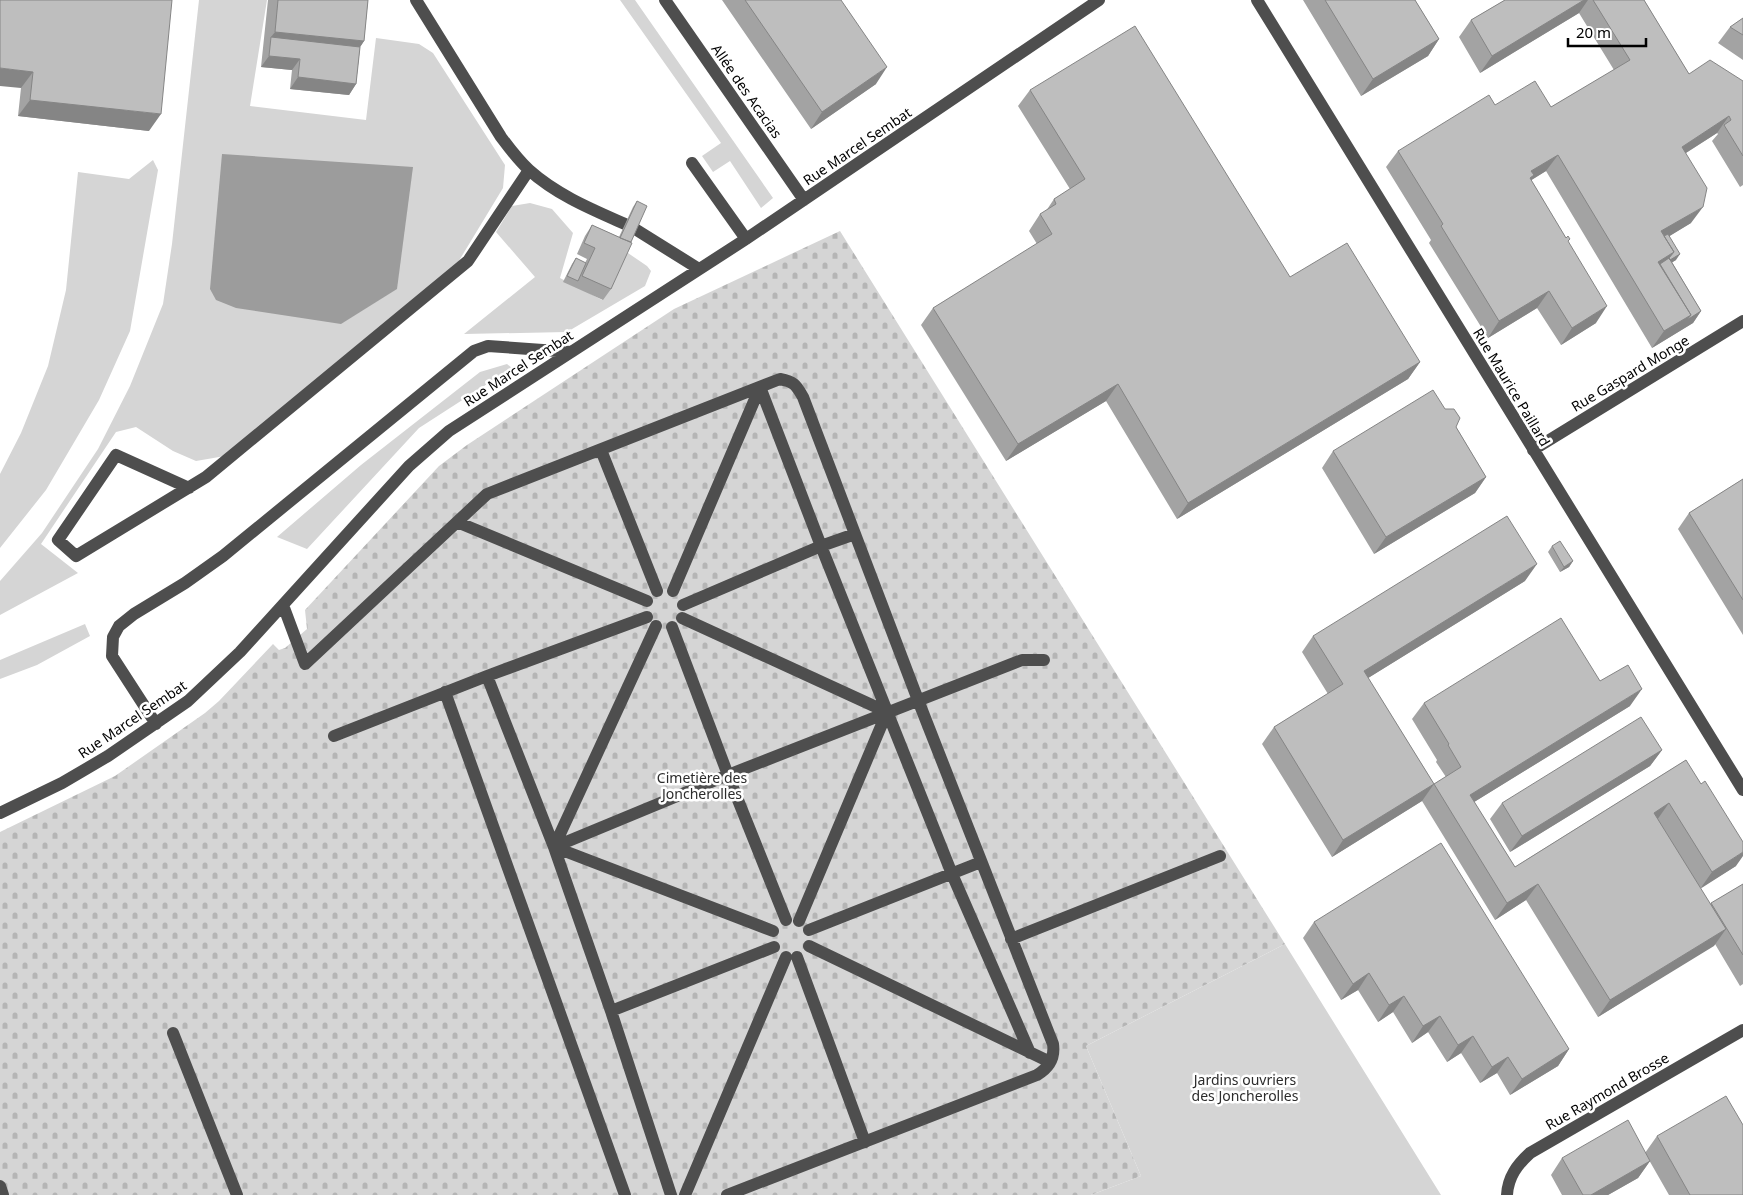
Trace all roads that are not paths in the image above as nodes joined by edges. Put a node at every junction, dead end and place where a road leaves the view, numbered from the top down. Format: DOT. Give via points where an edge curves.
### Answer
graph roads {
  1 [pos="416,0"];
  2 [pos="665,0"];
  3 [pos="1099,0"];
  4 [pos="1257,0"];
  5 [pos="692,163"];
  6 [pos="529,170"];
  7 [pos="804,200"];
  8 [pos="746,239"];
  9 [pos="700,270"];
  10 [pos="1743,321"];
  11 [pos="571,352"];
  12 [pos="760,388"];
  13 [pos="601,450"];
  14 [pos="1533,450"];
  15 [pos="189,488"];
  16 [pos="458,522"];
  17 [pos="855,534"];
  18 [pos="821,546"];
  19 [pos="657,591"];
  20 [pos="673,592"];
  21 [pos="647,601"];
  22 [pos="683,604"];
  23 [pos="283,605"];
  24 [pos="647,617"];
  25 [pos="677,622"];
  26 [pos="656,626"];
  27 [pos="1044,660"];
  28 [pos="487,676"];
  29 [pos="444,692"];
  30 [pos="918,700"];
  31 [pos="887,712"];
  32 [pos="156,724"];
  33 [pos="334,736"];
  34 [pos="728,775"];
  35 [pos="1743,790"];
  36 [pos="0,812"];
  37 [pos="554,847"];
  38 [pos="1220,856"];
  39 [pos="981,862"];
  40 [pos="952,874"];
  41 [pos="786,920"];
  42 [pos="799,921"];
  43 [pos="809,930"];
  44 [pos="774,931"];
  45 [pos="1011,939"];
  46 [pos="809,946"];
  47 [pos="774,947"];
  48 [pos="791,957"];
  49 [pos="611,1011"];
  50 [pos="1743,1030"];
  51 [pos="173,1033"];
  52 [pos="1030,1052"];
  53 [pos="1050,1062"];
  54 [pos="865,1142"];
  55 [pos="0,1186"];
  56 [pos="4,1195"];
  57 [pos="237,1195"];
  58 [pos="625,1195"];
  59 [pos="671,1195"];
  60 [pos="685,1195"];
  61 [pos="727,1195"];
  62 [pos="1507,1195"];
  1 -- 6 [label="street" via="501,137"];
  2 -- 7 [label="street, Allée des Acacias"];
  3 -- 7 [label="street, Rue Marcel Sembat"];
  4 -- 14 [label="street, Rue Maurice Paillard"];
  5 -- 8 [label="street"];
  6 -- 9 [label="street" via="568,198 630,227"];
  6 -- 15 [label="street" via="468,262"];
  7 -- 8 [label="street, Rue Marcel Sembat"];
  8 -- 9 [label="street, Rue Marcel Sembat"];
  9 -- 11 [label="street, Rue Marcel Sembat"];
  10 -- 14 [label="street, Rue Gaspard Monge"];
  11 -- 23 [label="street, Rue Marcel Sembat" via="448,431 428,448"];
  11 -- 32 [label="street" via="488,346 474,351 223,556 126,619 112,637 112,656"];
  12 -- 13 [label="street"];
  12 -- 17 [label="street" via="780,379 797,386"];
  12 -- 18 [label="street"];
  12 -- 20 [label="street"];
  13 -- 16 [label="street" via="487,494"];
  13 -- 19 [label="street"];
  14 -- 35 [label="street, Rue Maurice Paillard"];
  15 -- 15 [label="street" via="76,556 58,540 116,455"];
  16 -- 21 [label="street"];
  16 -- 23 [label="street" via="305,664"];
  17 -- 18 [label="street"];
  17 -- 30 [label="street"];
  18 -- 22 [label="street"];
  18 -- 31 [label="street"];
  19 -- 20 [label="street"];
  19 -- 21 [label="street"];
  20 -- 22 [label="street"];
  21 -- 24 [label="street"];
  22 -- 25 [label="street" via="684,611"];
  23 -- 32 [label="street, Rue Marcel Sembat" via="211,681"];
  24 -- 26 [label="street"];
  24 -- 28 [label="street"];
  25 -- 26 [label="street" via="664,628"];
  25 -- 31 [label="street"];
  25 -- 34 [label="street"];
  26 -- 37 [label="street"];
  27 -- 30 [label="street" via="1022,660"];
  28 -- 29 [label="street"];
  28 -- 37 [label="street"];
  29 -- 33 [label="street"];
  29 -- 58 [label="street"];
  30 -- 31 [label="street"];
  30 -- 39 [label="street"];
  31 -- 34 [label="street"];
  31 -- 40 [label="street"];
  31 -- 42 [label="street"];
  32 -- 36 [label="street, Rue Marcel Sembat" via="70,778"];
  34 -- 37 [label="street"];
  34 -- 41 [label="street"];
  37 -- 44 [label="street"];
  37 -- 49 [label="street"];
  38 -- 45 [label="street"];
  39 -- 40 [label="street"];
  39 -- 45 [label="street"];
  40 -- 43 [label="street"];
  40 -- 52 [label="street"];
  41 -- 42 [label="street"];
  41 -- 44 [label="street"];
  42 -- 43 [label="street"];
  43 -- 46 [label="street"];
  44 -- 47 [label="street"];
  45 -- 53 [label="street" via="1053,1044 1054,1055"];
  46 -- 48 [label="street" via="805,952"];
  46 -- 52 [label="street"];
  47 -- 48 [label="street" via="780,954"];
  47 -- 49 [label="street"];
  48 -- 54 [label="street"];
  48 -- 60 [label="street"];
  49 -- 59 [label="street"];
  50 -- 62 [label="street, Rue Raymond Brosse" via="1536,1149 1514,1171"];
  51 -- 57 [label="street"];
  52 -- 53 [label="street"];
  53 -- 54 [label="street" via="1037,1075"];
  54 -- 61 [label="street"];
  55 -- 56 [label="street"];
}
